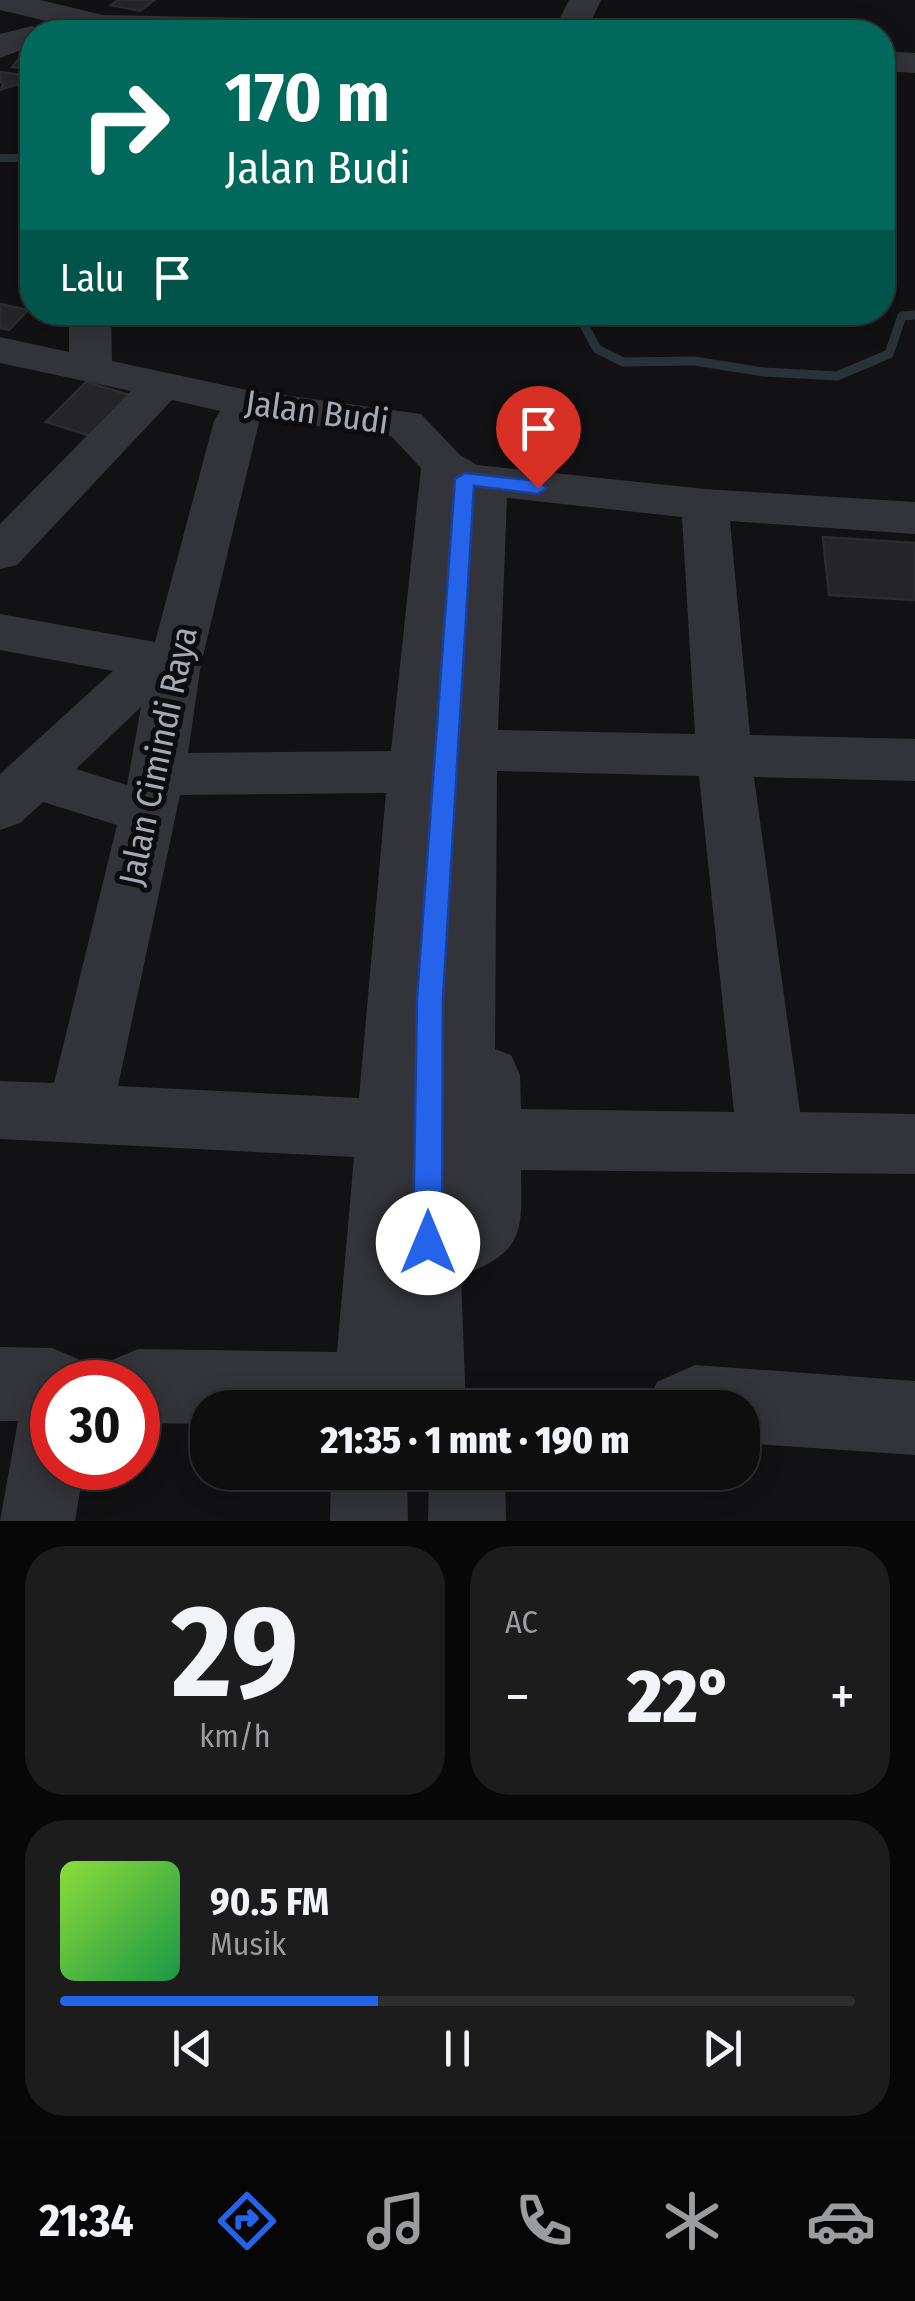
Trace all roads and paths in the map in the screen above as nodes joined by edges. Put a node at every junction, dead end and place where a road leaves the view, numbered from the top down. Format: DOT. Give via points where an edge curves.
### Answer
graph roads {
  1 [pos="0,0"];
  2 [pos="176,0"];
  3 [pos="84,18"];
  4 [pos="157,20"];
  5 [pos="90,325"];
  6 [pos="5,357"];
  7 [pos="90,370"];
  8 [pos="161,386"];
  9 [pos="246,402"];
  10 [pos="475,477"];
  11 [pos="705,504"];
  12 [pos="915,518"];
  13 [pos="0,553"];
  14 [pos="0,632"];
  15 [pos="166,662"];
  16 [pos="491,750"];
  17 [pos="724,756"];
  18 [pos="915,760"];
  19 [pos="416,772"];
  20 [pos="17,793"];
  21 [pos="152,793"];
  22 [pos="0,1110"];
  23 [pos="80,1113"];
  24 [pos="391,1129"];
  25 [pos="488,1138"];
  26 [pos="771,1143"];
  27 [pos="915,1144"];
  28 [pos="460,1242"];
  29 [pos="0,1384"];
  30 [pos="30,1385"];
  31 [pos="160,1387"];
  32 [pos="205,1390"];
  33 [pos="389,1390"];
  34 [pos="395,1390"];
  35 [pos="464,1390"];
  36 [pos="760,1407"];
  37 [pos="915,1418"];
  38 [pos="42,1490"];
  39 [pos="370,1490"];
  40 [pos="433,1490"];
  41 [pos="467,1490"];
  42 [pos="36,1521"];
  43 [pos="370,1521"];
  44 [pos="434,1521"];
  45 [pos="467,1521"];
  1 -- 3 [label="street"];
  2 -- 4 [label="street"];
  5 -- 7 [label="street"];
  6 -- 7 [label="street, Jalan Budi"];
  7 -- 8 [label="street, Jalan Budi"];
  8 -- 9 [label="street, Jalan Budi"];
  8 -- 13 [label="street"];
  9 -- 10 [label="street, Jalan Budi" via="406,424"];
  9 -- 15 [label="street, Jalan Cimindi Raya"];
  10 -- 11 [label="street"];
  10 -- 16 [label="street"];
  10 -- 19 [label="street"];
  10 -- 28 [label="street"];
  10 -- 34 [label="street" via="430,998 425,1331"];
  11 -- 12 [label="street"];
  11 -- 17 [label="street"];
  14 -- 15 [label="street"];
  15 -- 20 [label="street"];
  15 -- 21 [label="street, Jalan Cimindi Raya"];
  16 -- 17 [label="street"];
  16 -- 25 [label="street"];
  17 -- 18 [label="street"];
  17 -- 26 [label="street"];
  19 -- 21 [label="street"];
  19 -- 24 [label="street"];
  20 -- 21 [label="street"];
  21 -- 23 [label="street, Jalan Cimindi Raya"];
  22 -- 23 [label="street"];
  23 -- 24 [label="street"];
  24 -- 33 [label="street"];
  25 -- 26 [label="street"];
  25 -- 28 [label="street" via="486,1222"];
  26 -- 27 [label="street"];
  28 -- 35 [label="street"];
  29 -- 30 [label="street"];
  31 -- 32 [label="street"];
  36 -- 37 [label="street"];
  38 -- 42 [label="street"];
  39 -- 43 [label="street"];
  40 -- 44 [label="street"];
  41 -- 45 [label="street"];
}
